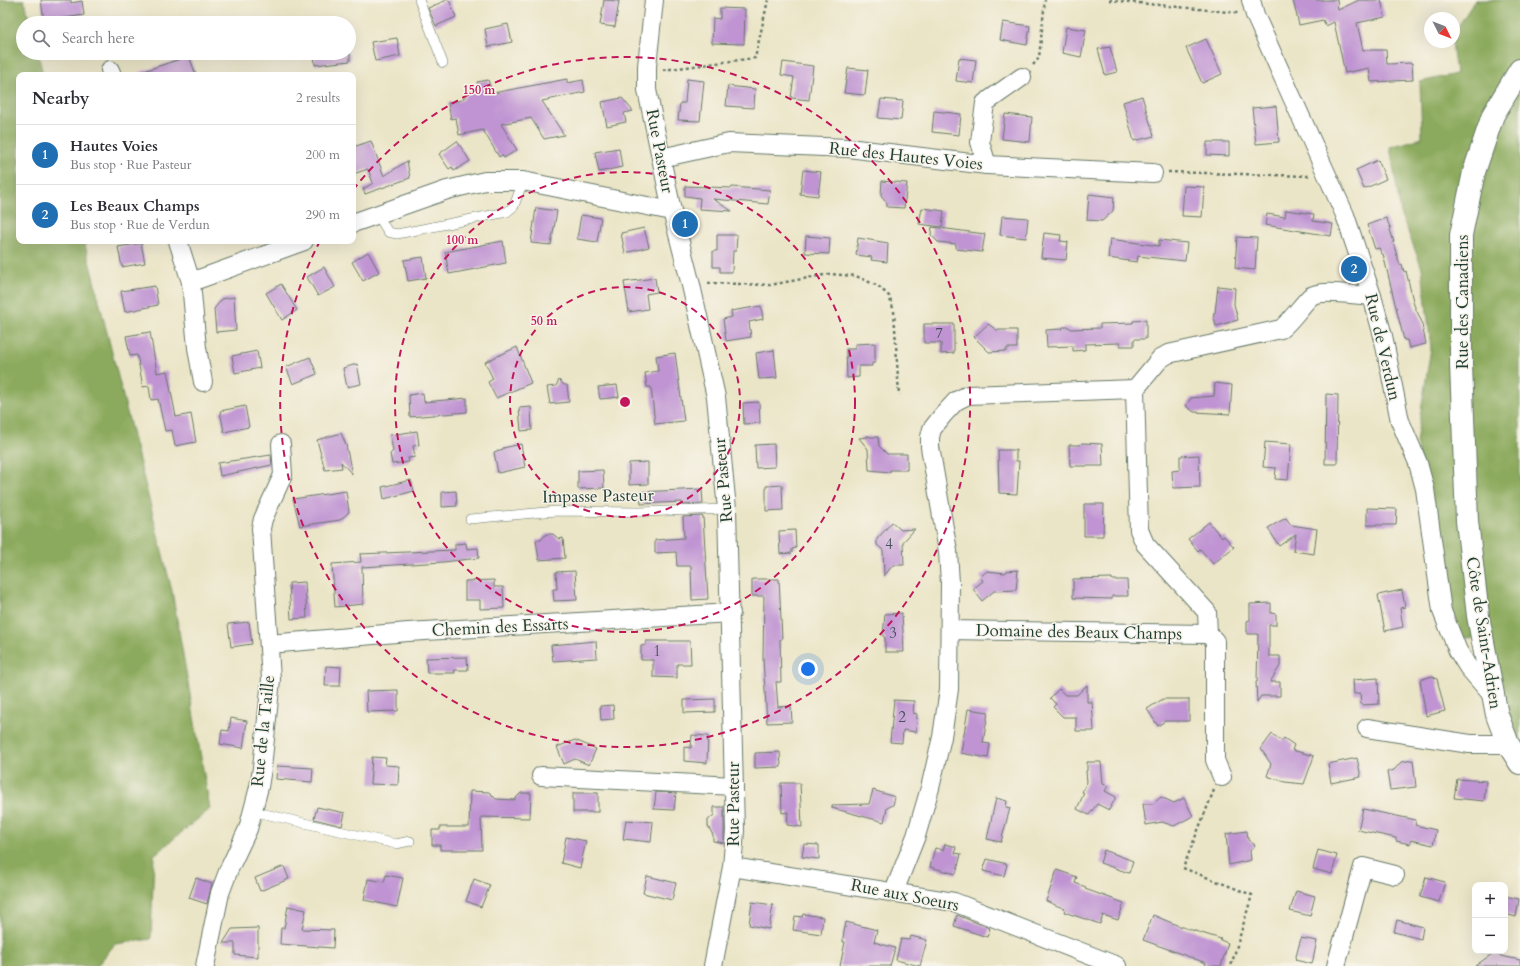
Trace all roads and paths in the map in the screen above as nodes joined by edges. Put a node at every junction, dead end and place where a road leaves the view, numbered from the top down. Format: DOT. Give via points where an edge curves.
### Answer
graph roads {
  1 [pos="419,0"];
  2 [pos="654,0"];
  3 [pos="768,0"];
  4 [pos="1045,0"];
  5 [pos="1109,0"];
  6 [pos="1253,8"];
  7 [pos="443,63"];
  8 [pos="1520,70"];
  9 [pos="647,72"];
  10 [pos="1022,77"];
  11 [pos="661,158"];
  12 [pos="987,165"];
  13 [pos="1153,173"];
  14 [pos="1328,177"];
  15 [pos="523,181"];
  16 [pos="672,210"];
  17 [pos="377,214"];
  18 [pos="356,222"];
  19 [pos="179,244"];
  20 [pos="296,244"];
  21 [pos="191,282"];
  22 [pos="692,285"];
  23 [pos="1372,296"];
  24 [pos="203,382"];
  25 [pos="1134,389"];
  26 [pos="899,395"];
  27 [pos="281,444"];
  28 [pos="727,509"];
  29 [pos="470,519"];
  30 [pos="1468,521"];
  31 [pos="731,613"];
  32 [pos="950,630"];
  33 [pos="1208,634"];
  34 [pos="269,644"];
  35 [pos="1493,696"];
  36 [pos="1367,728"];
  37 [pos="1508,744"];
  38 [pos="1520,763"];
  39 [pos="541,776"];
  40 [pos="1222,777"];
  41 [pos="734,786"];
  42 [pos="252,811"];
  43 [pos="410,841"];
  44 [pos="732,867"];
  45 [pos="1395,875"];
  46 [pos="896,892"];
  47 [pos="205,966"];
  48 [pos="714,966"];
  49 [pos="1117,966"];
  50 [pos="1231,966"];
  51 [pos="1336,966"];
  1 -- 7 [label="lane"];
  2 -- 9 [label="street, Rue Pasteur"];
  3 -- 9 [label="path" via="755,58"];
  4 -- 10 [label="path" via="1039,58"];
  5 -- 6 [label="path"];
  6 -- 14 [label="street, Rue de Verdun"];
  8 -- 30 [label="main road, Rue des Canadiens" via="1493,115 1474,172 1461,235 1461,365"];
  9 -- 11 [label="street, Rue Pasteur"];
  10 -- 12 [label="street" via="985,103 980,142"];
  11 -- 12 [label="street, Rue des Hautes Voies" via="729,143 848,148"];
  11 -- 16 [label="street, Rue Pasteur"];
  12 -- 13 [label="street, Rue des Hautes Voies"];
  13 -- 14 [label="path"];
  14 -- 23 [label="street, Rue de Verdun" via="1345,215"];
  15 -- 16 [label="street"];
  15 -- 17 [label="street" via="485,181 447,190"];
  15 -- 17 [label="lane" via="514,206 507,212 397,234 388,232"];
  16 -- 22 [label="street, Rue Pasteur"];
  17 -- 18 [label="street"];
  19 -- 21 [label="street"];
  20 -- 21 [label="street"];
  21 -- 24 [label="street"];
  22 -- 26 [label="path" via="703,282 770,285 829,274 856,276 878,286 889,296 894,311"];
  22 -- 28 [label="street, Rue Pasteur" via="716,397"];
  23 -- 25 [label="street" via="1325,293 1312,296 1281,329 1168,354 1160,359"];
  23 -- 35 [label="street, Rue de Verdun" via="1400,421 1418,463 1425,489 1442,611 1458,651"];
  25 -- 32 [label="street" via="976,394 961,397 937,422 931,433 930,447 948,551"];
  25 -- 33 [label="street, Domaine des Beaux Champs" via="1138,522 1142,538 1207,612"];
  27 -- 34 [label="street, Rue de la Taille" via="283,475 261,528"];
  28 -- 29 [label="lane, Impasse Pasteur" via="592,513 556,511"];
  28 -- 31 [label="street, Rue Pasteur"];
  30 -- 35 [label="main road, Côte de Saint-Adrien" via="1478,616"];
  31 -- 34 [label="street, Chemin des Essarts" via="408,632"];
  31 -- 41 [label="street, Rue Pasteur"];
  32 -- 33 [label="street, Domaine des Beaux Champs"];
  32 -- 46 [label="street" via="949,689 942,737 916,836"];
  33 -- 40 [label="street, Domaine des Beaux Champs" via="1215,641 1215,760"];
  34 -- 42 [label="street, Rue de la Taille" via="269,704 259,787"];
  35 -- 37 [label="main road, Côte de Saint-Adrien"];
  36 -- 37 [label="street" via="1470,744"];
  37 -- 38 [label="main road"];
  39 -- 41 [label="street"];
  40 -- 50 [label="path" via="1213,792 1183,868 1252,895"];
  41 -- 44 [label="street, Rue Pasteur" via="735,830"];
  42 -- 43 [label="lane" via="396,844"];
  42 -- 47 [label="street, Rue de la Taille" via="243,842 220,893"];
  44 -- 46 [label="street, Rue aux Soeurs"];
  44 -- 48 [label="street, Rue Pasteur"];
  45 -- 51 [label="street" via="1363,867"];
  46 -- 49 [label="street, Rue aux Soeurs" via="954,902"];
}
